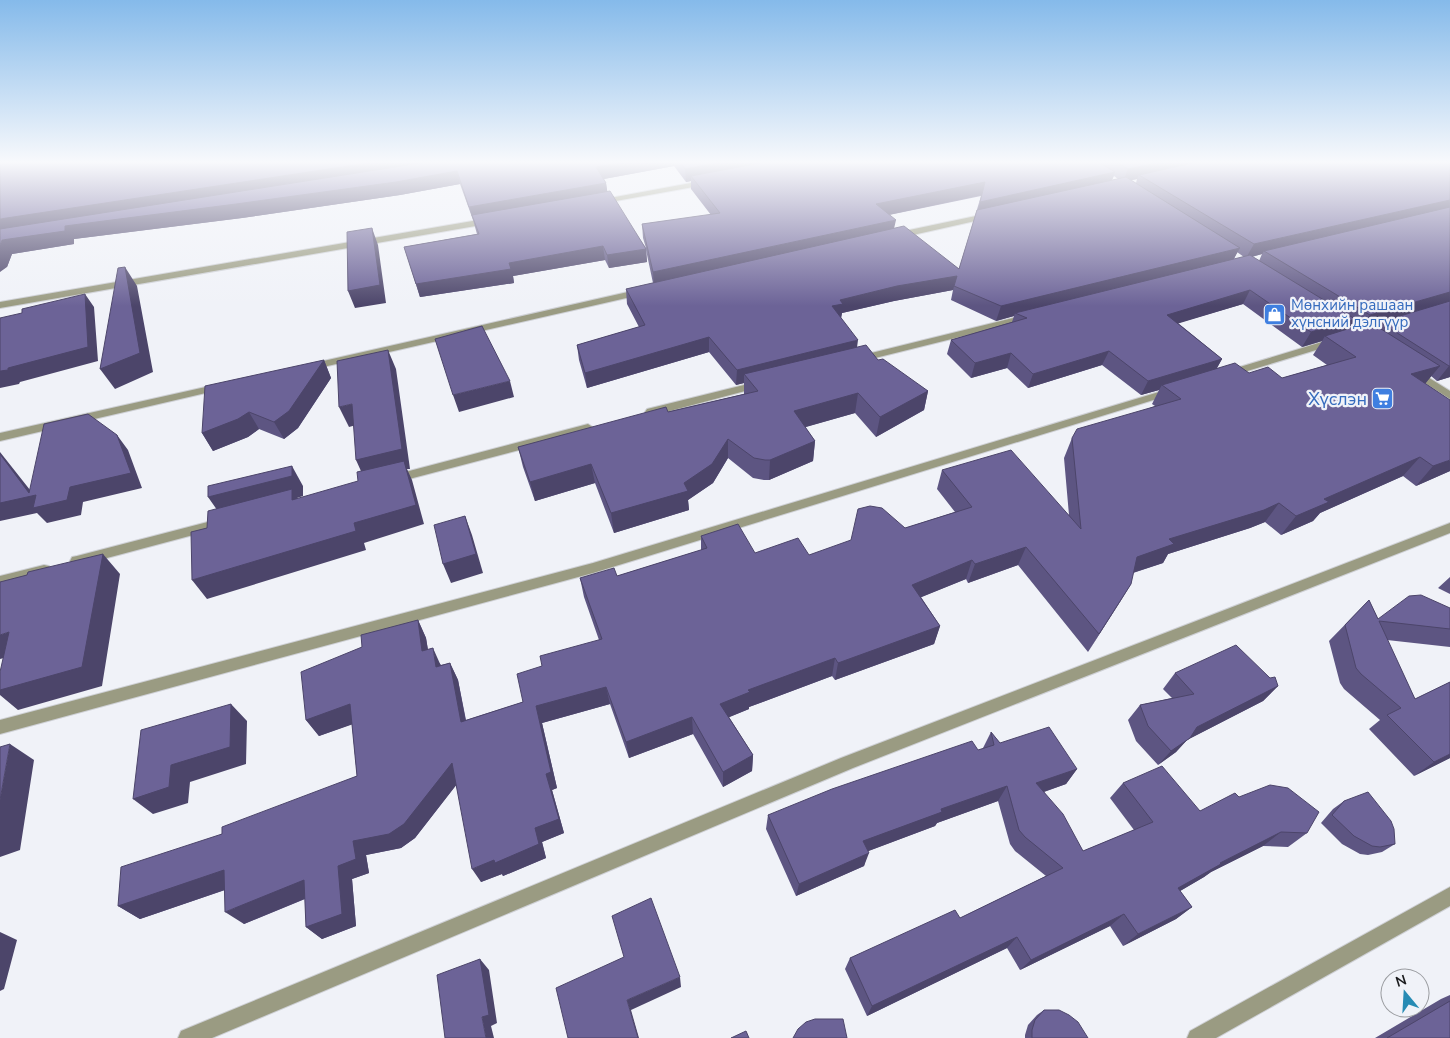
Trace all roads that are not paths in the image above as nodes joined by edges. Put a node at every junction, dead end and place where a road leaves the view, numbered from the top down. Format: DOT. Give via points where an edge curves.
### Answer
graph roads {
  1 [pos="996,214"];
  2 [pos="502,219"];
  3 [pos="890,237"];
  4 [pos="648,291"];
  5 [pos="0,305"];
  6 [pos="1041,314"];
  7 [pos="1347,337"];
  8 [pos="848,362"];
  9 [pos="1403,365"];
  10 [pos="300,369"];
  11 [pos="1214,378"];
  12 [pos="772,381"];
  13 [pos="232,384"];
  14 [pos="1185,387"];
  15 [pos="1450,396"];
  16 [pos="644,414"];
  17 [pos="596,426"];
  18 [pos="0,437"];
  19 [pos="384,481"];
  20 [pos="231,521"];
  21 [pos="1450,528"];
  22 [pos="0,581"];
  23 [pos="0,727"];
  24 [pos="1450,896"];
  25 [pos="188,1038"];
  26 [pos="1197,1038"];
  1 -- 3 [label="street"];
  2 -- 5 [label="street"];
  4 -- 10 [label="street"];
  6 -- 8 [label="street"];
  7 -- 11 [label="street"];
  9 -- 15 [label="street"];
  12 -- 16 [label="street"];
  13 -- 18 [label="street"];
  14 -- 23 [label="street" via="593,568"];
  17 -- 19 [label="street"];
  20 -- 22 [label="street"];
  21 -- 25 [label="street" via="847,763"];
  24 -- 26 [label="street"];
}
